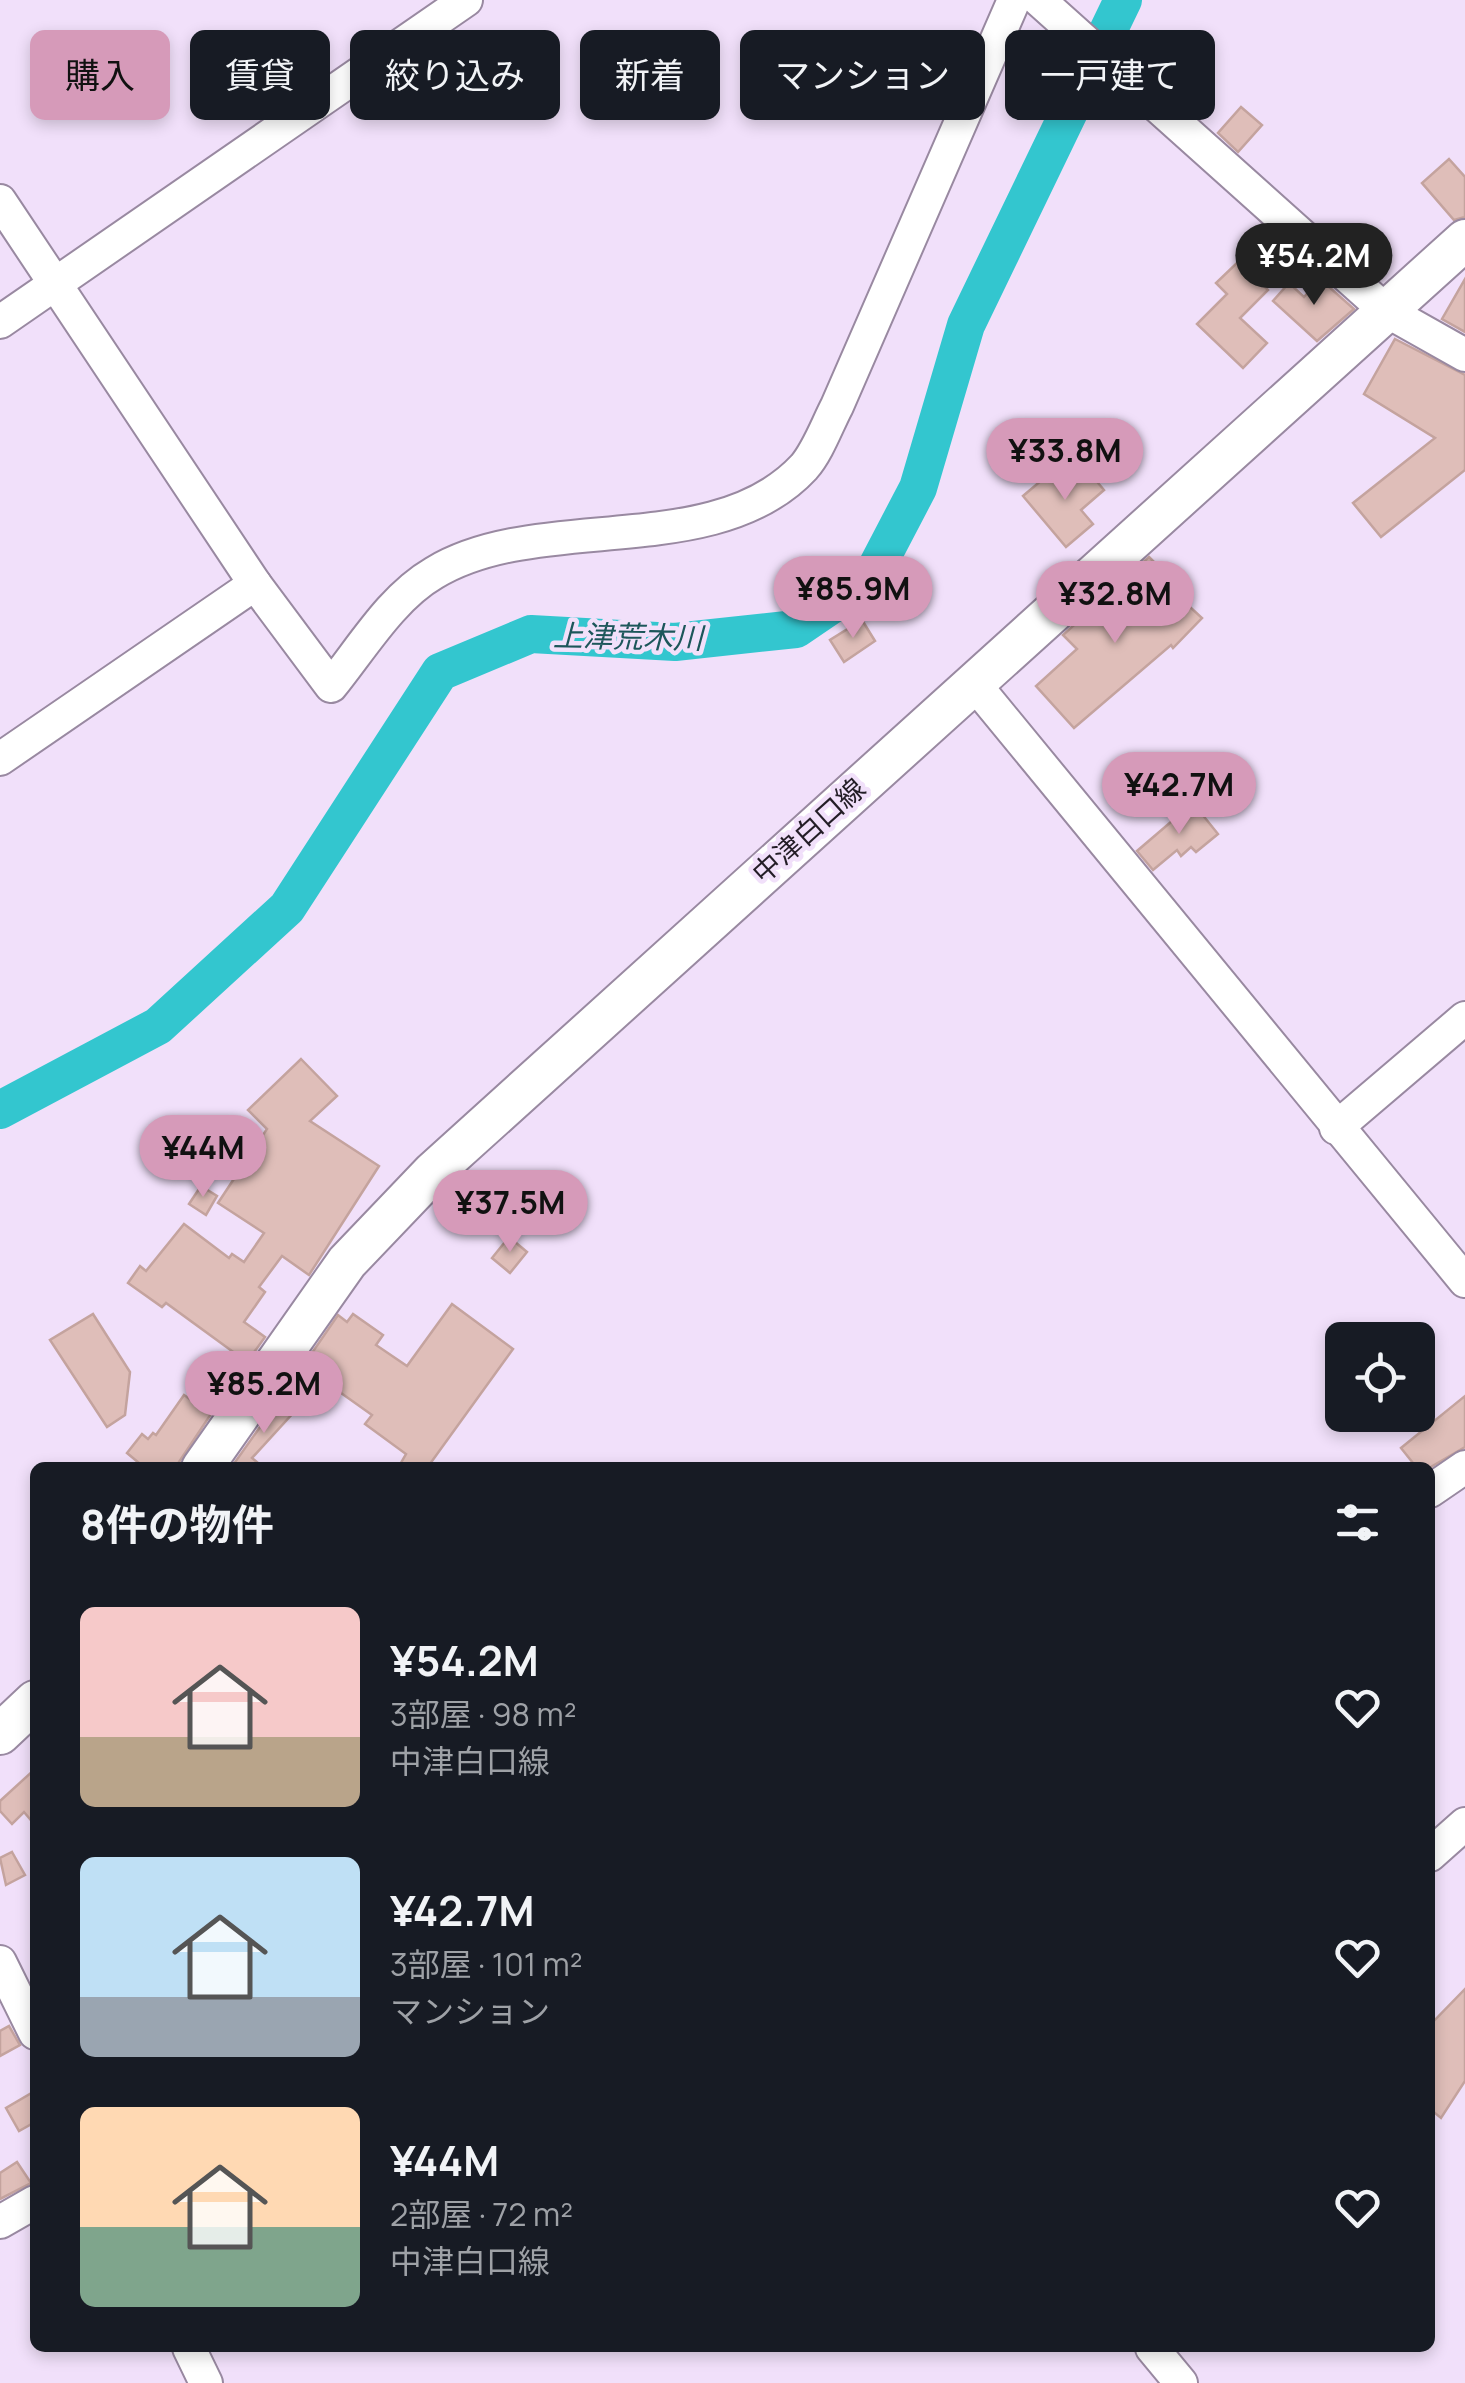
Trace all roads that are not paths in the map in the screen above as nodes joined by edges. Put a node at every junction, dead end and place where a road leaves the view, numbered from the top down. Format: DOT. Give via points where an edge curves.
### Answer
graph roads {
  1 [pos="466,0"];
  2 [pos="1014,0"];
  3 [pos="1042,3"];
  4 [pos="0,200"];
  5 [pos="1465,240"];
  6 [pos="57,283"];
  7 [pos="1385,310"];
  8 [pos="0,322"];
  9 [pos="1465,355"];
  10 [pos="255,584"];
  11 [pos="972,681"];
  12 [pos="0,759"];
  13 [pos="1465,1018"];
  14 [pos="1336,1128"];
  15 [pos="1465,1281"];
  16 [pos="206,1462"];
  17 [pos="1465,1467"];
  18 [pos="1435,1488"];
  19 [pos="30,1705"];
  20 [pos="0,1734"];
  21 [pos="0,1962"];
  22 [pos="30,2023"];
  23 [pos="30,2205"];
  24 [pos="0,2222"];
  25 [pos="191,2352"];
  26 [pos="1155,2352"];
  27 [pos="206,2383"];
  28 [pos="1181,2383"];
  1 -- 6 [label="street"];
  2 -- 10 [label="street" via="837,406 806,466 768,496 724,514 481,551 433,573 399,601 331,686"];
  3 -- 7 [label="street"];
  4 -- 6 [label="street"];
  5 -- 7 [label="main road, 中津白口線"];
  6 -- 8 [label="street"];
  6 -- 10 [label="street"];
  7 -- 9 [label="street"];
  7 -- 11 [label="main road, 中津白口線"];
  10 -- 12 [label="street"];
  11 -- 14 [label="street"];
  11 -- 16 [label="main road, 中津白口線" via="399,1206 348,1262"];
  13 -- 14 [label="street"];
  14 -- 15 [label="street"];
  17 -- 18 [label="street"];
  19 -- 20 [label="main road"];
  21 -- 22 [label="street"];
  23 -- 24 [label="street"];
  25 -- 27 [label="street"];
  26 -- 28 [label="street"];
}
